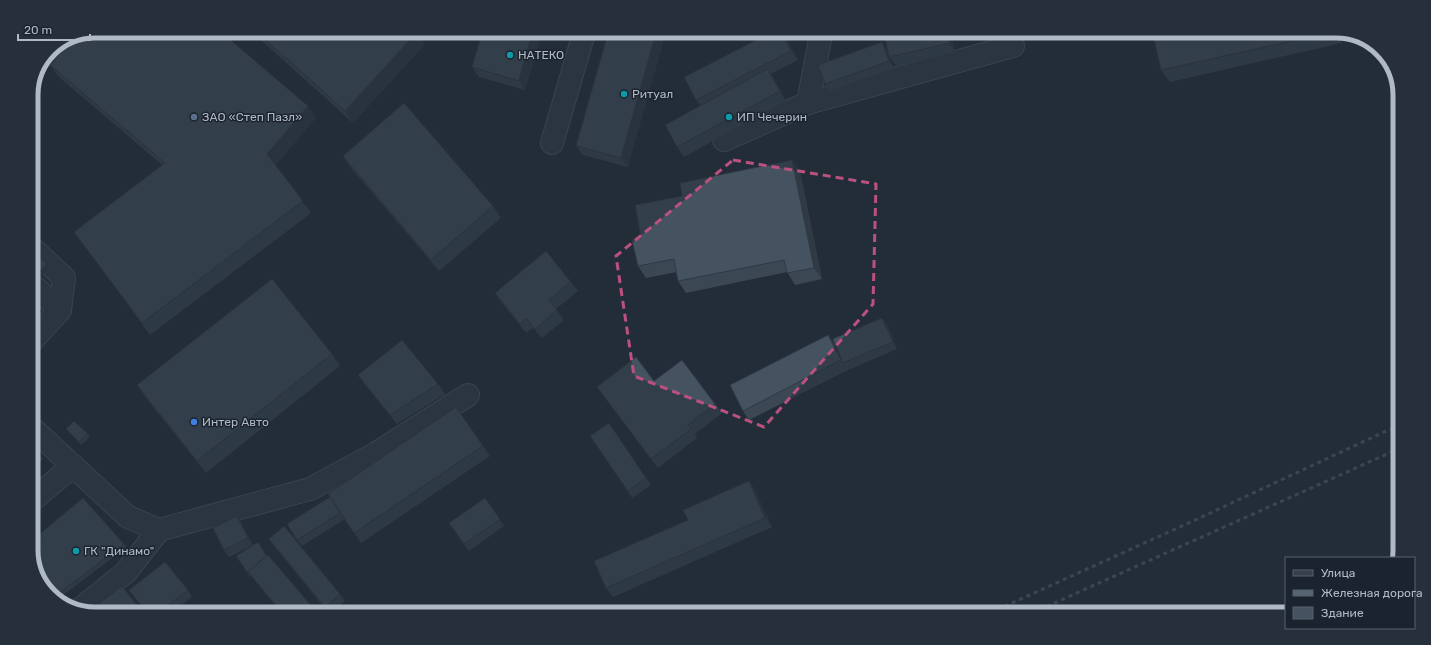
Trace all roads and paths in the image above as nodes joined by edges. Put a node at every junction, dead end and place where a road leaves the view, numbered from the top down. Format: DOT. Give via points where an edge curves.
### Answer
graph roads {
  1 [pos="583,38"];
  2 [pos="820,38"];
  3 [pos="1013,46"];
  4 [pos="808,103"];
  5 [pos="724,140"];
  6 [pos="552,143"];
  7 [pos="38,254"];
  8 [pos="38,290"];
  9 [pos="60,310"];
  10 [pos="38,326"];
  11 [pos="468,395"];
  12 [pos="38,433"];
  13 [pos="74,466"];
  14 [pos="38,495"];
  15 [pos="159,530"];
  16 [pos="84,606"];
  1 -- 6 [label="street"];
  2 -- 4 [label="street"];
  3 -- 4 [label="street"];
  4 -- 5 [label="street"];
  7 -- 9 [label="street" via="64,278"];
  8 -- 9 [label="street"];
  9 -- 10 [label="street"];
  11 -- 15 [label="street" via="375,454 310,489"];
  12 -- 13 [label="street"];
  13 -- 14 [label="street"];
  13 -- 15 [label="street" via="128,517"];
  15 -- 16 [label="street" via="126,572"];
}
